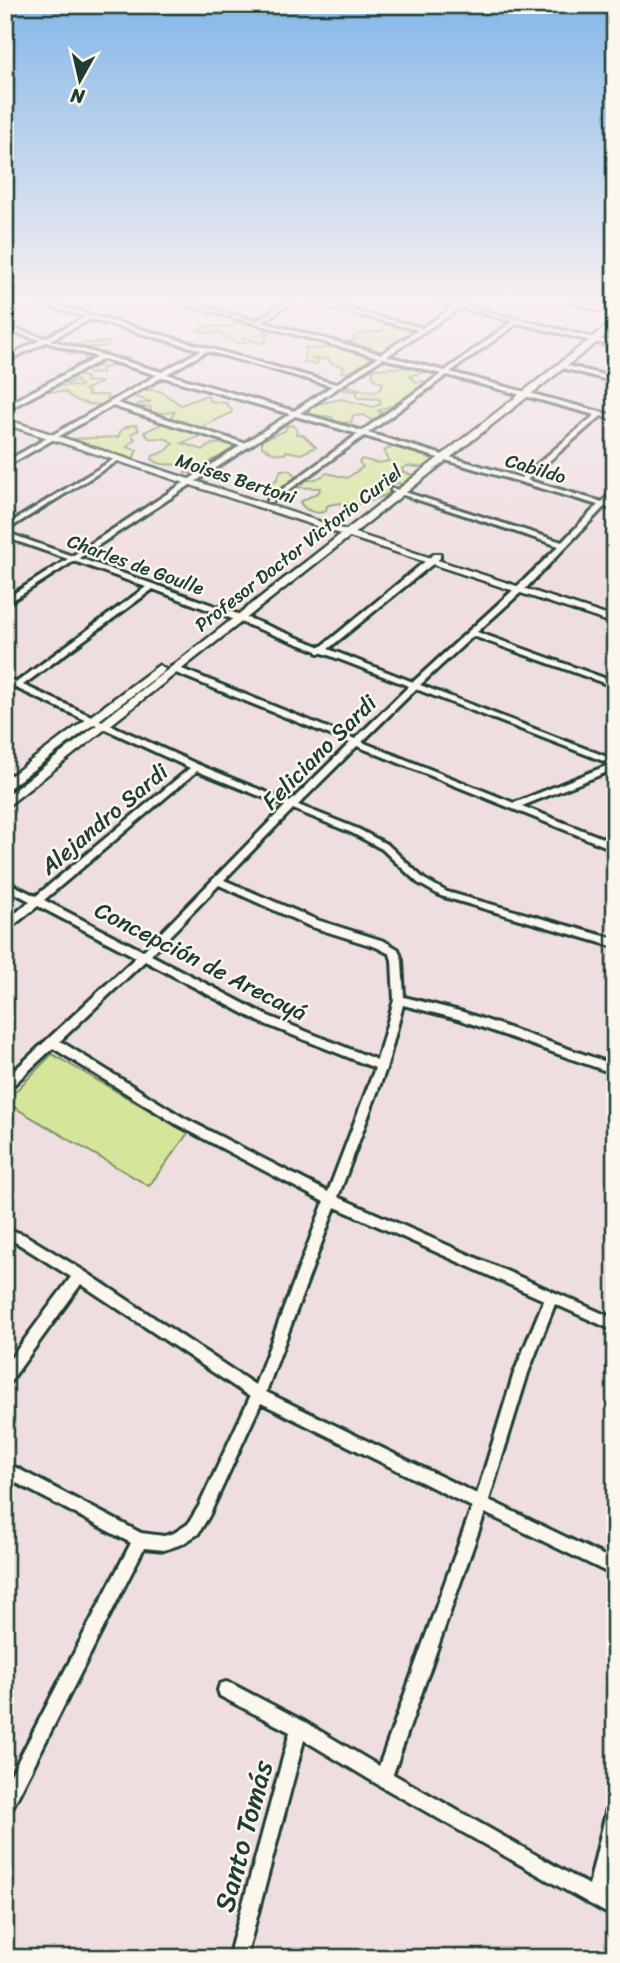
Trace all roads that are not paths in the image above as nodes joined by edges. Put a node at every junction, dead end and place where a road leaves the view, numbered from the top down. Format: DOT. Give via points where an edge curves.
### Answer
graph roads {
  1 [pos="522,393"];
  2 [pos="37,394"];
  3 [pos="131,394"];
  4 [pos="227,394"];
  5 [pos="325,394"];
  6 [pos="419,394"];
  7 [pos="524,394"];
  8 [pos="113,404"];
  9 [pos="5,412"];
  10 [pos="295,413"];
  11 [pos="600,414"];
  12 [pos="615,418"];
  13 [pos="5,421"];
  14 [pos="364,434"];
  15 [pos="57,435"];
  16 [pos="246,446"];
  17 [pos="441,456"];
  18 [pos="118,459"];
  19 [pos="5,465"];
  20 [pos="195,479"];
  21 [pos="522,481"];
  22 [pos="396,491"];
  23 [pos="615,492"];
  24 [pos="270,501"];
  25 [pos="602,504"];
  26 [pos="615,508"];
  27 [pos="348,530"];
  28 [pos="5,531"];
  29 [pos="561,544"];
  30 [pos="74,558"];
  31 [pos="434,559"];
  32 [pos="152,586"];
  33 [pos="521,587"];
  34 [pos="5,603"];
  35 [pos="615,615"];
  36 [pos="236,617"];
  37 [pos="602,617"];
  38 [pos="615,621"];
  39 [pos="472,633"];
  40 [pos="321,651"];
  41 [pos="174,670"];
  42 [pos="5,680"];
  43 [pos="18,685"];
  44 [pos="615,685"];
  45 [pos="413,687"];
  46 [pos="99,723"];
  47 [pos="357,743"];
  48 [pos="615,765"];
  49 [pos="196,767"];
  50 [pos="9,780"];
  51 [pos="5,804"];
  52 [pos="516,805"];
  53 [pos="291,806"];
  54 [pos="615,846"];
  55 [pos="218,881"];
  56 [pos="5,884"];
  57 [pos="36,901"];
  58 [pos="5,928"];
  59 [pos="615,943"];
  60 [pos="144,956"];
  61 [pos="399,1000"];
  62 [pos="53,1042"];
  63 [pos="381,1066"];
  64 [pos="615,1070"];
  65 [pos="5,1086"];
  66 [pos="330,1199"];
  67 [pos="5,1233"];
  68 [pos="80,1275"];
  69 [pos="551,1297"];
  70 [pos="615,1325"];
  71 [pos="5,1377"];
  72 [pos="258,1395"];
  73 [pos="5,1469"];
  74 [pos="480,1506"];
  75 [pos="140,1540"];
  76 [pos="615,1569"];
  77 [pos="226,1690"];
  78 [pos="299,1728"];
  79 [pos="383,1778"];
  80 [pos="5,1804"];
  81 [pos="615,1808"];
  82 [pos="595,1898"];
  83 [pos="615,1909"];
  84 [pos="237,1958"];
  1 -- 17 [label="main road, Profesor Doctor Victorio Curiel"];
  2 -- 9 [label="street"];
  3 -- 8 [label="street"];
  4 -- 10 [label="street, Cabildo"];
  5 -- 10 [label="street"];
  6 -- 14 [label="street"];
  7 -- 11 [label="street"];
  8 -- 15 [label="street"];
  8 -- 16 [label="street"];
  9 -- 15 [label="street, Moises Bertoni"];
  10 -- 14 [label="street, Cabildo"];
  10 -- 16 [label="street"];
  11 -- 12 [label="street"];
  11 -- 21 [label="street"];
  13 -- 15 [label="street, Moises Bertoni"];
  14 -- 17 [label="street, Cabildo"];
  14 -- 24 [label="street"];
  15 -- 18 [label="street, Moises Bertoni"];
  15 -- 19 [label="street"];
  15 -- 20 [label="street, Moises Bertoni"];
  16 -- 20 [label="street"];
  17 -- 21 [label="street, Cabildo"];
  17 -- 22 [label="main road, Profesor Doctor Victorio Curiel"];
  18 -- 20 [label="street, Moises Bertoni"];
  18 -- 28 [label="street"];
  20 -- 24 [label="street, Moises Bertoni"];
  20 -- 27 [label="street, Moises Bertoni"];
  20 -- 30 [label="street"];
  21 -- 25 [label="street, Cabildo"];
  22 -- 27 [label="main road, Profesor Doctor Victorio Curiel"];
  22 -- 29 [label="street"];
  23 -- 25 [label="street, Feliciano Sardi"];
  24 -- 27 [label="street, Moises Bertoni"];
  25 -- 26 [label="street, Cabildo"];
  25 -- 29 [label="street, Feliciano Sardi"];
  27 -- 31 [label="street, Moises Bertoni"];
  27 -- 36 [label="main road, Profesor Doctor Victorio Curiel"];
  28 -- 30 [label="street, Charles de Goulle"];
  29 -- 33 [label="street, Feliciano Sardi"];
  30 -- 32 [label="street, Charles de Goulle"];
  30 -- 34 [label="street"];
  31 -- 33 [label="street, Moises Bertoni"];
  31 -- 40 [label="street"];
  32 -- 36 [label="street, Charles de Goulle"];
  32 -- 43 [label="street"];
  33 -- 35 [label="street, Moises Bertoni"];
  33 -- 37 [label="street, Moises Bertoni"];
  33 -- 39 [label="street, Feliciano Sardi"];
  35 -- 37 [label="street"];
  36 -- 40 [label="street, Charles de Goulle"];
  36 -- 41 [label="main road, Profesor Doctor Victorio Curiel"];
  36 -- 46 [label="main road, Profesor Doctor Victorio Curiel"];
  37 -- 38 [label="street, Moises Bertoni"];
  39 -- 44 [label="street"];
  39 -- 45 [label="street, Feliciano Sardi"];
  40 -- 45 [label="street, Charles de Goulle"];
  41 -- 46 [label="main road, Profesor Doctor Victorio Curiel"];
  41 -- 47 [label="street"];
  42 -- 43 [label="street"];
  43 -- 46 [label="street"];
  45 -- 47 [label="street, Feliciano Sardi"];
  45 -- 48 [label="street, Charles de Goulle"];
  46 -- 49 [label="street"];
  46 -- 50 [label="main road, Profesor Doctor Victorio Curiel"];
  46 -- 51 [label="main road, Profesor Doctor Victorio Curiel"];
  47 -- 52 [label="street"];
  47 -- 53 [label="street, Feliciano Sardi"];
  48 -- 52 [label="street"];
  49 -- 53 [label="street"];
  49 -- 57 [label="street, Alejandro Sardi"];
  52 -- 54 [label="street"];
  53 -- 55 [label="street, Feliciano Sardi"];
  53 -- 59 [label="street" via="385,847 421,881 444,894"];
  55 -- 60 [label="street, Feliciano Sardi"];
  55 -- 61 [label="street" via="394,952"];
  56 -- 57 [label="street, Concepción de Arecayá"];
  57 -- 58 [label="street, Alejandro Sardi"];
  57 -- 60 [label="street, Concepción de Arecayá"];
  60 -- 62 [label="street, Feliciano Sardi"];
  60 -- 63 [label="street, Concepción de Arecayá" via="285,1029"];
  61 -- 63 [label="street"];
  61 -- 64 [label="street" via="459,1015"];
  62 -- 65 [label="street, Feliciano Sardi"];
  62 -- 66 [label="street" via="180,1121"];
  63 -- 66 [label="street"];
  66 -- 69 [label="street"];
  66 -- 72 [label="street"];
  67 -- 68 [label="street"];
  68 -- 71 [label="street"];
  68 -- 72 [label="street"];
  69 -- 70 [label="street"];
  69 -- 74 [label="street" via="521,1373"];
  72 -- 74 [label="street"];
  72 -- 75 [label="street" via="193,1528 164,1543"];
  73 -- 75 [label="street"];
  74 -- 76 [label="street"];
  74 -- 79 [label="street"];
  75 -- 80 [label="street"];
  77 -- 78 [label="street"];
  78 -- 79 [label="street"];
  78 -- 84 [label="street, Santo Tomás"];
  79 -- 82 [label="street"];
  81 -- 82 [label="street"];
  82 -- 83 [label="street"];
}
